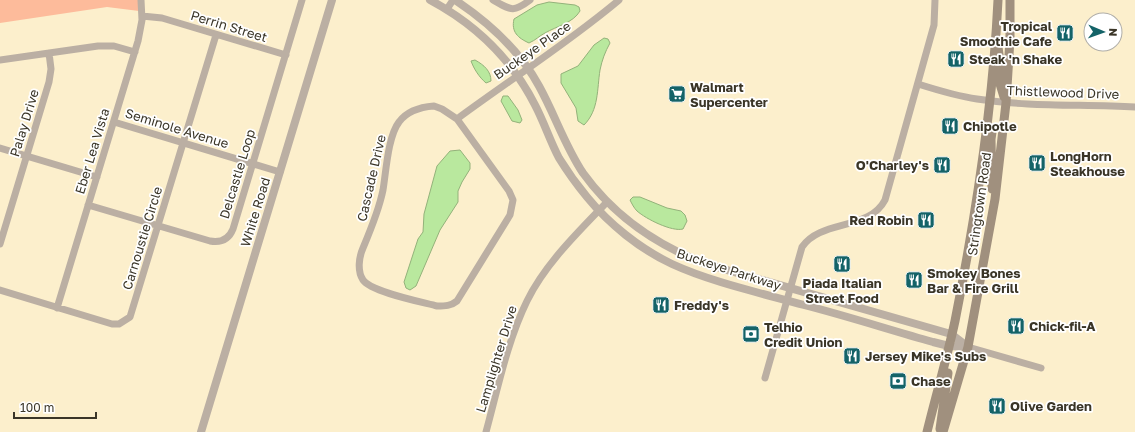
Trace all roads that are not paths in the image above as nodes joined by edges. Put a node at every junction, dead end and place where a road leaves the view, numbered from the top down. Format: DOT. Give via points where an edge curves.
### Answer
graph roads {
  1 [pos="141,0"];
  2 [pos="302,0"];
  3 [pos="332,0"];
  4 [pos="430,0"];
  5 [pos="454,0"];
  6 [pos="493,0"];
  7 [pos="530,0"];
  8 [pos="619,0"];
  9 [pos="935,0"];
  10 [pos="998,0"];
  11 [pos="1010,0"];
  12 [pos="447,9"];
  13 [pos="142,16"];
  14 [pos="216,34"];
  15 [pos="995,40"];
  16 [pos="135,52"];
  17 [pos="49,53"];
  18 [pos="286,56"];
  19 [pos="0,60"];
  20 [pos="528,69"];
  21 [pos="517,76"];
  22 [pos="918,84"];
  23 [pos="990,101"];
  24 [pos="1006,103"];
  25 [pos="1135,107"];
  26 [pos="457,118"];
  27 [pos="114,122"];
  28 [pos="183,143"];
  29 [pos="0,148"];
  30 [pos="27,156"];
  31 [pos="253,164"];
  32 [pos="280,172"];
  33 [pos="97,177"];
  34 [pos="995,199"];
  35 [pos="607,202"];
  36 [pos="88,205"];
  37 [pos="599,210"];
  38 [pos="158,226"];
  39 [pos="0,244"];
  40 [pos="791,289"];
  41 [pos="0,290"];
  42 [pos="787,300"];
  43 [pos="57,308"];
  44 [pos="951,334"];
  45 [pos="951,346"];
  46 [pos="968,347"];
  47 [pos="1041,368"];
  48 [pos="764,378"];
  49 [pos="201,432"];
  50 [pos="486,432"];
  51 [pos="927,432"];
  52 [pos="942,432"];
  1 -- 13 [label="street, Eber Lea Vista"];
  2 -- 18 [label="street, Delcastle Loop"];
  3 -- 32 [label="street, White Road"];
  4 -- 12 [label="street, Buckeye Parkway"];
  5 -- 12 [label="street"];
  5 -- 20 [label="street, Buckeye Parkway" via="492,28"];
  6 -- 7 [label="street" via="513,9 520,8"];
  8 -- 20 [label="street, Buckeye Place"];
  9 -- 22 [label="street" via="934,25"];
  10 -- 15 [label="main road, Stringtown Road"];
  11 -- 24 [label="main road, Stringtown Road"];
  12 -- 21 [label="street, Buckeye Parkway" via="484,38"];
  13 -- 14 [label="street, Perrin Street" via="162,18"];
  13 -- 16 [label="street, Eber Lea Vista"];
  14 -- 18 [label="street, Perrin Street"];
  14 -- 28 [label="street, Carnoustie Circle"];
  15 -- 23 [label="main road, Stringtown Road"];
  15 -- 24 [label="main road" via="999,50 1000,84"];
  16 -- 17 [label="street" via="114,46 98,46"];
  16 -- 27 [label="street, Eber Lea Vista"];
  17 -- 19 [label="street"];
  17 -- 30 [label="street, Palay Drive" via="49,82"];
  18 -- 31 [label="street, Delcastle Loop"];
  20 -- 21 [label="street, Buckeye Place"];
  20 -- 35 [label="street, Buckeye Parkway" via="547,101 570,151"];
  21 -- 26 [label="street, Buckeye Place"];
  21 -- 37 [label="street, Buckeye Parkway" via="536,106 559,158"];
  22 -- 23 [label="street, Thistlewood Drive" via="960,96"];
  22 -- 40 [label="street" via="882,206 868,216 808,240 802,247"];
  23 -- 24 [label="street, Thistlewood Drive"];
  23 -- 34 [label="main road" via="994,115 991,184"];
  23 -- 44 [label="main road, Stringtown Road" via="978,188"];
  24 -- 25 [label="street, Thistlewood Drive"];
  24 -- 34 [label="main road, Stringtown Road"];
  26 -- 26 [label="street, Cascade Drive" via="434,106 407,114 395,127 382,191 361,256 363,280 380,291 437,306 453,305 510,215 513,200 509,191"];
  27 -- 28 [label="street, Seminole Avenue"];
  27 -- 33 [label="street, Eber Lea Vista"];
  28 -- 31 [label="street, Seminole Avenue"];
  28 -- 38 [label="street, Carnoustie Circle"];
  29 -- 30 [label="street"];
  30 -- 33 [label="street"];
  30 -- 39 [label="street, Palay Drive"];
  31 -- 32 [label="street, Seminole Avenue"];
  31 -- 38 [label="street, Delcastle Loop" via="233,229 226,239 220,242 210,241"];
  32 -- 49 [label="street, White Road"];
  33 -- 36 [label="street, Eber Lea Vista"];
  34 -- 46 [label="main road, Stringtown Road"];
  35 -- 37 [label="street, Lamplighter Drive"];
  35 -- 40 [label="street, Buckeye Parkway" via="644,233 674,251 706,264"];
  36 -- 38 [label="street, Delcastle Loop"];
  36 -- 43 [label="street, Eber Lea Vista"];
  37 -- 42 [label="street, Buckeye Parkway" via="632,239 672,264"];
  37 -- 50 [label="street, Lamplighter Drive" via="548,266 527,300 516,328"];
  38 -- 43 [label="street, Carnoustie Circle" via="132,312 127,320 112,324"];
  40 -- 42 [label="street"];
  40 -- 44 [label="street, Buckeye Parkway"];
  41 -- 43 [label="street, Carnoustie Circle"];
  42 -- 45 [label="street, Buckeye Parkway"];
  42 -- 48 [label="street"];
  44 -- 45 [label="main road, Stringtown Road"];
  44 -- 46 [label="street, Buckeye Parkway"];
  45 -- 46 [label="street, Buckeye Parkway"];
  45 -- 51 [label="main road, Stringtown Road"];
  45 -- 52 [label="main road" via="940,422"];
  46 -- 47 [label="street, Buckeye Parkway"];
  46 -- 52 [label="main road, Stringtown Road"];
}
